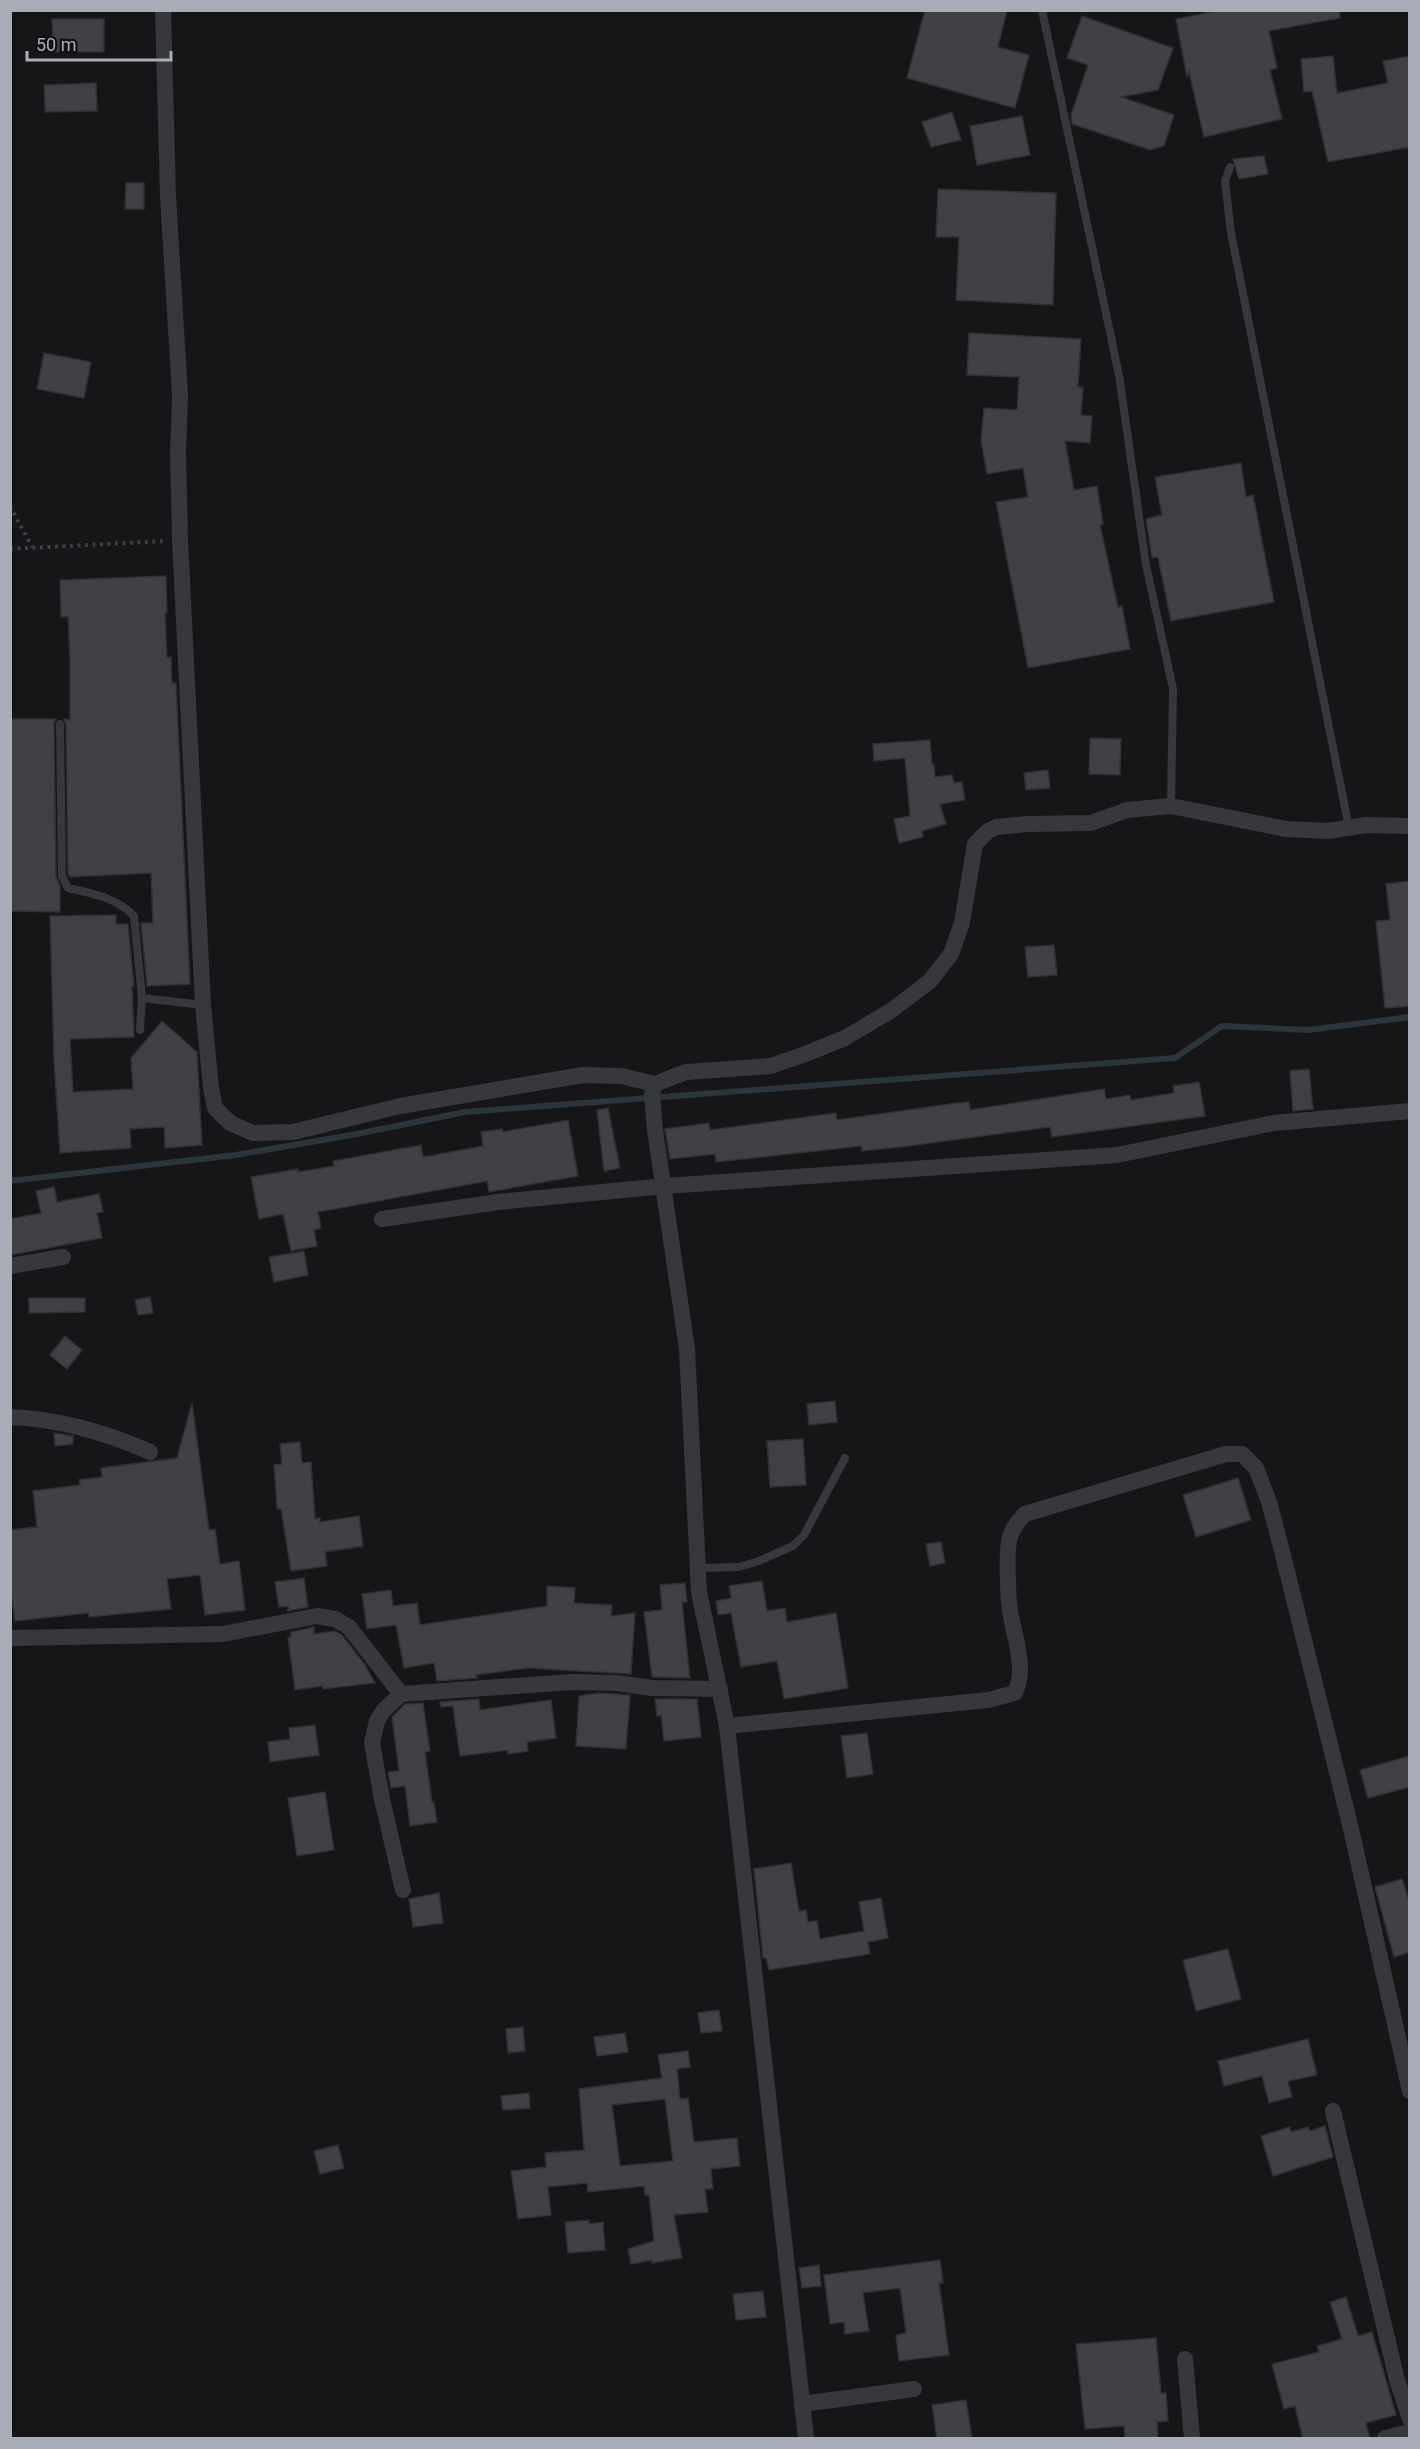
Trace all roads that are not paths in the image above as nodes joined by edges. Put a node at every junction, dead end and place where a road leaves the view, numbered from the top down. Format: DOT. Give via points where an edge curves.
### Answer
graph roads {
  1 [pos="163,10"];
  2 [pos="1042,10"];
  3 [pos="1230,168"];
  4 [pos="60,724"];
  5 [pos="1171,806"];
  6 [pos="1410,826"];
  7 [pos="1349,828"];
  8 [pos="142,998"];
  9 [pos="203,1005"];
  10 [pos="140,1030"];
  11 [pos="654,1089"];
  12 [pos="1410,1111"];
  13 [pos="664,1186"];
  14 [pos="382,1219"];
  15 [pos="63,1257"];
  16 [pos="10,1266"];
  17 [pos="10,1417"];
  18 [pos="150,1452"];
  19 [pos="845,1458"];
  20 [pos="698,1568"];
  21 [pos="10,1638"];
  22 [pos="720,1689"];
  23 [pos="401,1694"];
  24 [pos="727,1726"];
  25 [pos="404,1890"];
  26 [pos="1410,2091"];
  27 [pos="1333,2111"];
  28 [pos="1185,2360"];
  29 [pos="914,2389"];
  30 [pos="802,2404"];
  31 [pos="1410,2419"];
  32 [pos="1410,2432"];
  33 [pos="806,2439"];
  34 [pos="1192,2439"];
  35 [pos="1385,2439"];
  1 -- 9 [label="street" via="168,196 180,395 180,540"];
  2 -- 5 [label="lane" via="1119,375 1146,565 1173,689"];
  3 -- 7 [label="lane" via="1225,181 1231,233"];
  4 -- 8 [label="lane" via="62,876 68,888 99,895 134,916"];
  5 -- 7 [label="street" via="1286,829"];
  5 -- 11 [label="street" via="1127,810 1091,823 1027,824 987,831 975,844 962,923 951,954 930,981 902,1003 845,1038 771,1066 686,1072"];
  6 -- 7 [label="street"];
  8 -- 9 [label="lane"];
  8 -- 10 [label="lane"];
  9 -- 11 [label="street" via="215,1108 230,1123 253,1133 293,1132 400,1106 583,1075 621,1076"];
  11 -- 13 [label="street" via="655,1130"];
  12 -- 13 [label="street" via="1274,1123 1117,1155"];
  13 -- 14 [label="street" via="498,1202"];
  13 -- 20 [label="street" via="687,1349"];
  15 -- 16 [label="street"];
  17 -- 18 [label="street" via="45,1419 114,1436"];
  19 -- 20 [label="lane" via="804,1535 793,1546 739,1567"];
  20 -- 22 [label="street" via="699,1592"];
  21 -- 23 [label="street" via="223,1634 317,1616 335,1619 349,1627"];
  22 -- 23 [label="street" via="571,1682"];
  22 -- 24 [label="street"];
  23 -- 25 [label="street" via="377,1721 372,1743"];
  24 -- 26 [label="street" via="965,1703 1015,1693 1020,1674 1010,1609 1009,1539 1016,1523 1025,1514 1127,1482 1226,1454 1242,1454 1256,1468 1282,1551 1351,1829"];
  24 -- 30 [label="street"];
  27 -- 31 [label="street" via="1397,2380"];
  28 -- 34 [label="street"];
  29 -- 30 [label="street"];
  30 -- 33 [label="street"];
  32 -- 35 [label="street"];
}
